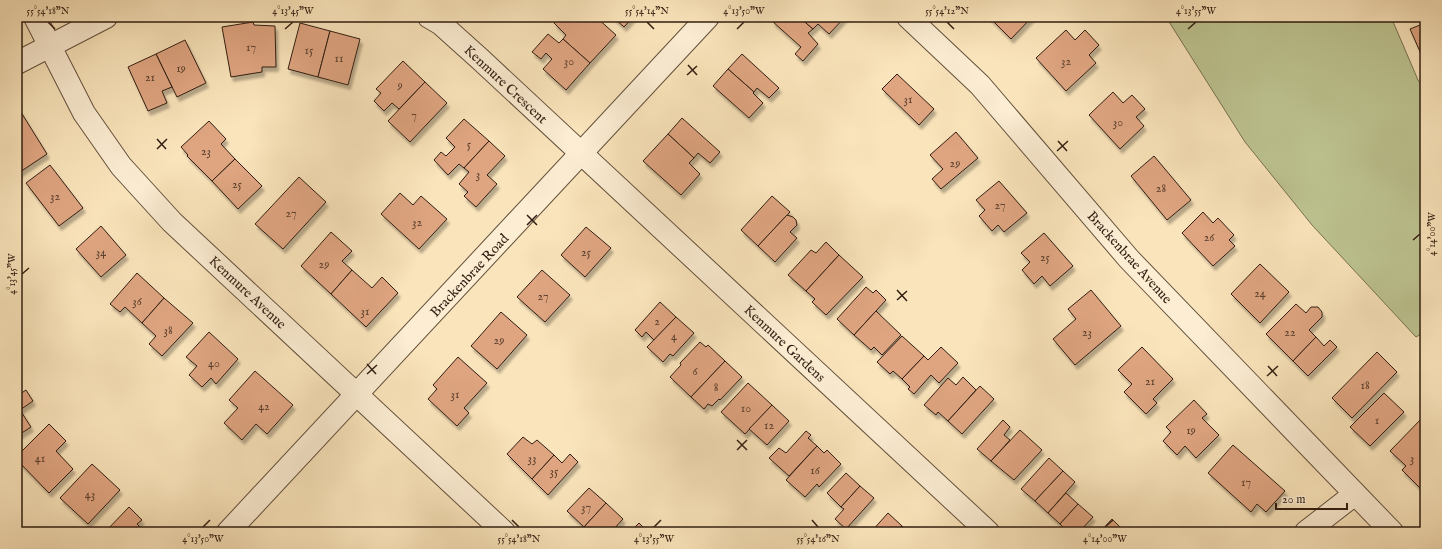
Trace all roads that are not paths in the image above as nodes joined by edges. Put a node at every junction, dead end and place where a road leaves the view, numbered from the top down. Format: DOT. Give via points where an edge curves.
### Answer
graph roads {
  1 [pos="35,17"];
  2 [pos="106,17"];
  3 [pos="429,17"];
  4 [pos="708,17"];
  5 [pos="908,17"];
  6 [pos="49,47"];
  7 [pos="17,63"];
  8 [pos="582,154"];
  9 [pos="357,395"];
  10 [pos="1355,494"];
  11 [pos="228,532"];
  12 [pos="504,532"];
  13 [pos="988,532"];
  14 [pos="1306,532"];
  15 [pos="1392,532"];
  1 -- 6 [label="street, Kenmure Avenue"];
  2 -- 6 [label="street"];
  3 -- 8 [label="street, Kenmure Crescent" via="480,59"];
  4 -- 8 [label="street, Brackenbrae Road"];
  5 -- 10 [label="street, Brackenbrae Avenue" via="980,85 1129,259"];
  6 -- 7 [label="street"];
  6 -- 9 [label="street, Kenmure Avenue" via="84,113 120,166 172,222"];
  8 -- 9 [label="street, Brackenbrae Road"];
  8 -- 13 [label="street, Kenmure Gardens"];
  9 -- 11 [label="street, Brackenbrae Road"];
  9 -- 12 [label="street, Kenmure Avenue"];
  10 -- 14 [label="street"];
  10 -- 15 [label="street, Brackenbrae Avenue"];
}
